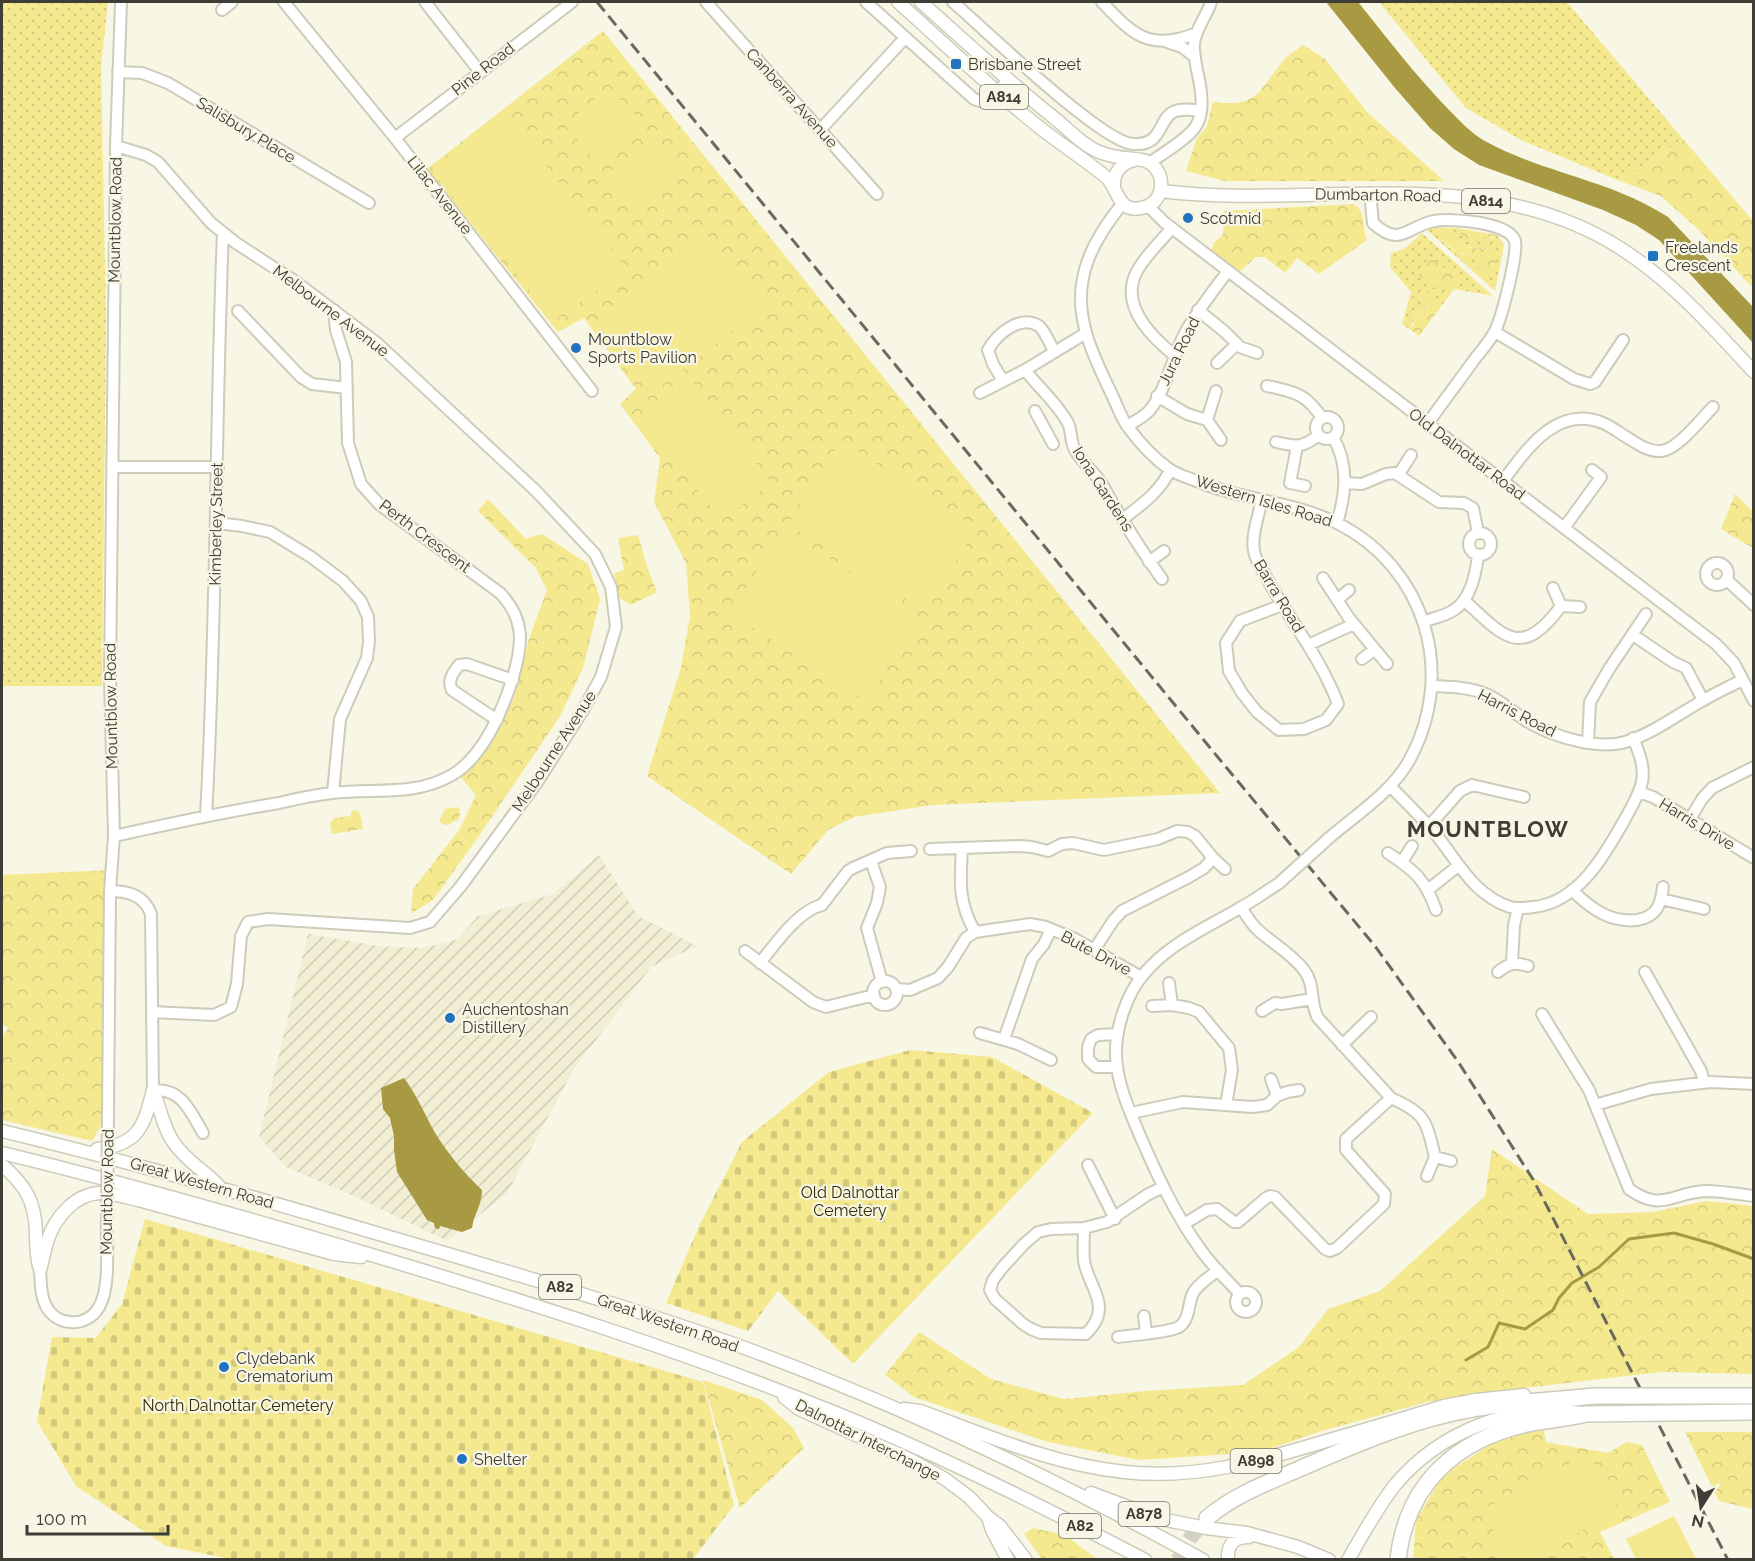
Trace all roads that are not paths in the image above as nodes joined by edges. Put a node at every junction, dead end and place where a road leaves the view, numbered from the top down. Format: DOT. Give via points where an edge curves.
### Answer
graph roads {
  1 [pos="120,2"];
  2 [pos="232,2"];
  3 [pos="425,2"];
  4 [pos="572,2"];
  5 [pos="706,2"];
  6 [pos="866,2"];
  7 [pos="898,2"];
  8 [pos="921,2"];
  9 [pos="953,2"];
  10 [pos="1102,2"];
  11 [pos="1211,2"];
  12 [pos="288,3"];
  13 [pos="222,9"];
  14 [pos="1197,33"];
  15 [pos="905,38"];
  16 [pos="1167,42"];
  17 [pos="1195,57"];
  18 [pos="118,72"];
  19 [pos="480,72"];
  20 [pos="1008,80"];
  21 [pos="998,91"];
  22 [pos="1201,111"];
  23 [pos="820,130"];
  24 [pos="395,138"];
  25 [pos="116,146"];
  26 [pos="1136,160"];
  27 [pos="1149,163"];
  28 [pos="1114,187"];
  29 [pos="1161,191"];
  30 [pos="1370,193"];
  31 [pos="877,194"];
  32 [pos="369,203"];
  33 [pos="1123,203"];
  34 [pos="1148,206"];
  35 [pos="1168,225"];
  36 [pos="223,232"];
  37 [pos="1228,271"];
  38 [pos="334,310"];
  39 [pos="1198,310"];
  40 [pos="238,311"];
  41 [pos="1495,332"];
  42 [pos="1086,333"];
  43 [pos="1623,340"];
  44 [pos="1237,344"];
  45 [pos="1054,351"];
  46 [pos="1257,352"];
  47 [pos="1174,355"];
  48 [pos="1216,363"];
  49 [pos="1025,370"];
  50 [pos="1754,372"];
  51 [pos="1003,381"];
  52 [pos="1267,386"];
  53 [pos="347,388"];
  54 [pos="592,391"];
  55 [pos="1216,391"];
  56 [pos="980,393"];
  57 [pos="1157,396"];
  58 [pos="1713,407"];
  59 [pos="1035,411"];
  60 [pos="1062,415"];
  61 [pos="1322,418"];
  62 [pos="1207,420"];
  63 [pos="1428,423"];
  64 [pos="1127,426"];
  65 [pos="1044,428"];
  66 [pos="1319,435"];
  67 [pos="1333,437"];
  68 [pos="1221,440"];
  69 [pos="1276,442"];
  70 [pos="1053,444"];
  71 [pos="1297,446"];
  72 [pos="1411,455"];
  73 [pos="112,467"];
  74 [pos="218,467"];
  75 [pos="1170,470"];
  76 [pos="1592,470"];
  77 [pos="1399,474"];
  78 [pos="1503,481"];
  79 [pos="1345,483"];
  80 [pos="1305,486"];
  81 [pos="1261,501"];
  82 [pos="1123,519"];
  83 [pos="217,523"];
  84 [pos="1337,523"];
  85 [pos="1564,528"];
  86 [pos="1478,533"];
  87 [pos="1164,551"];
  88 [pos="1478,555"];
  89 [pos="1149,562"];
  90 [pos="1323,578"];
  91 [pos="1162,579"];
  92 [pos="1727,580"];
  93 [pos="1553,588"];
  94 [pos="1349,590"];
  95 [pos="1337,600"];
  96 [pos="1464,600"];
  97 [pos="1282,605"];
  98 [pos="1754,605"];
  99 [pos="1561,606"];
  100 [pos="1580,607"];
  101 [pos="1646,614"];
  102 [pos="1423,622"];
  103 [pos="1354,624"];
  104 [pos="1633,635"];
  105 [pos="1308,645"];
  106 [pos="1374,650"];
  107 [pos="1362,659"];
  108 [pos="1387,664"];
  109 [pos="513,680"];
  110 [pos="1743,680"];
  111 [pos="1432,686"];
  112 [pos="1703,700"];
  113 [pos="1754,701"];
  114 [pos="497,720"];
  115 [pos="1633,738"];
  116 [pos="1588,743"];
  117 [pos="1751,769"];
  118 [pos="1754,782"];
  119 [pos="1390,786"];
  120 [pos="333,792"];
  121 [pos="1639,792"];
  122 [pos="1524,797"];
  123 [pos="206,816"];
  124 [pos="1690,819"];
  125 [pos="1429,826"];
  126 [pos="114,836"];
  127 [pos="1412,846"];
  128 [pos="962,848"];
  129 [pos="930,849"];
  130 [pos="910,850"];
  131 [pos="1388,853"];
  132 [pos="1213,858"];
  133 [pos="1754,858"];
  134 [pos="871,861"];
  135 [pos="1402,862"];
  136 [pos="1458,866"];
  137 [pos="1225,869"];
  138 [pos="1663,887"];
  139 [pos="1429,889"];
  140 [pos="1572,890"];
  141 [pos="110,891"];
  142 [pos="1661,899"];
  143 [pos="1241,908"];
  144 [pos="1518,908"];
  145 [pos="1704,909"];
  146 [pos="1436,910"];
  147 [pos="1051,929"];
  148 [pos="975,932"];
  149 [pos="1094,950"];
  150 [pos="745,951"];
  151 [pos="760,963"];
  152 [pos="1512,963"];
  153 [pos="1528,966"];
  154 [pos="1498,972"];
  155 [pos="1645,972"];
  156 [pos="1141,977"];
  157 [pos="882,982"];
  158 [pos="1169,983"];
  159 [pos="897,989"];
  160 [pos="874,995"];
  161 [pos="1312,999"];
  162 [pos="1173,1005"];
  163 [pos="1152,1006"];
  164 [pos="1262,1011"];
  165 [pos="152,1012"];
  166 [pos="1542,1014"];
  167 [pos="1371,1017"];
  168 [pos="980,1033"];
  169 [pos="1118,1034"];
  170 [pos="1004,1040"];
  171 [pos="1342,1045"];
  172 [pos="1051,1060"];
  173 [pos="1117,1067"];
  174 [pos="1271,1079"];
  175 [pos="1704,1082"];
  176 [pos="1754,1084"];
  177 [pos="153,1090"];
  178 [pos="1299,1090"];
  179 [pos="1277,1096"];
  180 [pos="1390,1098"];
  181 [pos="1226,1105"];
  182 [pos="1595,1105"];
  183 [pos="1131,1113"];
  184 [pos="2,1131"];
  185 [pos="203,1132"];
  186 [pos="84,1151"];
  187 [pos="2,1153"];
  188 [pos="1435,1157"];
  189 [pos="1451,1161"];
  190 [pos="1088,1165"];
  191 [pos="2,1166"];
  192 [pos="1427,1176"];
  193 [pos="219,1186"];
  194 [pos="1163,1187"];
  195 [pos="1754,1196"];
  196 [pos="1115,1219"];
  197 [pos="1184,1224"];
  198 [pos="1084,1228"];
  199 [pos="383,1258"];
  200 [pos="40,1270"];
  201 [pos="1218,1270"];
  202 [pos="1240,1294"];
  203 [pos="1144,1316"];
  204 [pos="1146,1333"];
  205 [pos="1118,1337"];
  206 [pos="774,1389"];
  207 [pos="1594,1396"];
  208 [pos="1754,1396"];
  209 [pos="892,1407"];
  210 [pos="1754,1412"];
  211 [pos="1586,1414"];
  212 [pos="1034,1472"];
  213 [pos="988,1517"];
  214 [pos="1207,1518"];
  215 [pos="1260,1537"];
  216 [pos="1008,1560"];
  217 [pos="1026,1560"];
  218 [pos="1145,1560"];
  219 [pos="1203,1560"];
  220 [pos="1227,1560"];
  221 [pos="1329,1560"];
  222 [pos="1348,1560"];
  223 [pos="1398,1560"];
  1 -- 18 [label="street, Mountblow Road"];
  2 -- 13 [label="street"];
  3 -- 19 [label="street"];
  4 -- 19 [label="street, Pine Road"];
  5 -- 23 [label="street, Canberra Avenue"];
  6 -- 15 [label="street"];
  7 -- 21 [label="main road, A814"];
  8 -- 20 [label="main road, A814"];
  9 -- 22 [label="street" via="1059,96 1122,141 1147,142 1158,136 1172,112"];
  10 -- 16 [label="street" via="1144,39"];
  11 -- 14 [label="street"];
  12 -- 24 [label="street, Lilac Avenue"];
  14 -- 16 [label="street"];
  14 -- 17 [label="street"];
  15 -- 21 [label="street" via="974,99 985,102"];
  15 -- 23 [label="street"];
  16 -- 17 [label="street"];
  17 -- 22 [label="street"];
  18 -- 25 [label="street, Mountblow Road"];
  18 -- 32 [label="street, Salisbury Place" via="142,73 168,83"];
  19 -- 24 [label="street, Pine Road"];
  20 -- 21 [label="street"];
  20 -- 26 [label="main road, A814" via="1090,147"];
  21 -- 28 [label="main road, A814"];
  22 -- 27 [label="street" via="1197,125"];
  23 -- 31 [label="street, Canberra Avenue"];
  24 -- 54 [label="street, Lilac Avenue"];
  25 -- 36 [label="street, Melbourne Avenue" via="158,162"];
  25 -- 73 [label="street, Mountblow Road"];
  26 -- 27 [label="main road, A814"];
  26 -- 28 [label="main road" via="1119,169"];
  27 -- 29 [label="main road" via="1161,177"];
  28 -- 33 [label="main road, A814"];
  29 -- 30 [label="main road, Dumbarton Road / A814" via="1223,197"];
  29 -- 34 [label="main road"];
  30 -- 41 [label="street" via="1373,224 1384,234 1394,236 1434,221 1452,220 1509,231 1515,243"];
  30 -- 50 [label="main road, Dumbarton Road / A814" via="1428,194 1507,204 1560,219 1599,236 1669,284"];
  33 -- 34 [label="main road" via="1135,208"];
  33 -- 42 [label="street, Western Isles Road" via="1089,256 1082,280"];
  34 -- 35 [label="street, Old Dalnottar Road"];
  35 -- 37 [label="street, Old Dalnottar Road"];
  35 -- 47 [label="street" via="1133,280 1132,300 1146,328"];
  36 -- 38 [label="street, Melbourne Avenue"];
  36 -- 74 [label="street, Kimberley Street"];
  37 -- 39 [label="street, Jura Road"];
  37 -- 63 [label="street, Old Dalnottar Road"];
  38 -- 53 [label="street, Perth Crescent" via="346,362"];
  38 -- 165 [label="street, Melbourne Avenue" via="377,343 536,490 595,554 611,587 616,627 601,677 583,710 538,781 430,922 410,928 268,919 248,922 241,936 231,1007 214,1015"];
  39 -- 44 [label="street"];
  39 -- 47 [label="street, Jura Road"];
  40 -- 53 [label="street" via="301,377 312,384"];
  41 -- 43 [label="street" via="1574,379 1590,384"];
  41 -- 63 [label="street"];
  42 -- 45 [label="street"];
  42 -- 64 [label="street, Western Isles Road"];
  44 -- 46 [label="street"];
  44 -- 48 [label="street"];
  45 -- 49 [label="street"];
  45 -- 51 [label="street" via="1041,327 1028,322 1015,325 994,339 988,350"];
  47 -- 57 [label="street, Jura Road"];
  49 -- 51 [label="street"];
  49 -- 60 [label="street, Iona Gardens"];
  51 -- 56 [label="street"];
  52 -- 61 [label="street" via="1303,396"];
  53 -- 109 [label="street, Perth Crescent" via="348,443 361,484 379,504 508,602 516,615 521,642"];
  55 -- 62 [label="street"];
  57 -- 62 [label="street" via="1187,414"];
  57 -- 64 [label="street, Jura Road" via="1150,409"];
  58 -- 78 [label="street" via="1674,447 1662,451 1649,450 1602,423 1568,422 1544,432"];
  59 -- 65 [label="street"];
  60 -- 65 [label="street"];
  60 -- 82 [label="street, Iona Gardens" via="1069,425 1074,449 1103,485"];
  61 -- 66 [label="street" via="1317,424"];
  61 -- 67 [label="street" via="1331,417 1337,423"];
  62 -- 68 [label="street"];
  63 -- 78 [label="street, Old Dalnottar Road"];
  64 -- 75 [label="street, Western Isles Road"];
  65 -- 70 [label="street"];
  66 -- 67 [label="street"];
  66 -- 71 [label="street"];
  67 -- 79 [label="street" via="1344,463"];
  69 -- 71 [label="street"];
  71 -- 80 [label="street" via="1290,483"];
  72 -- 77 [label="street"];
  73 -- 74 [label="street"];
  73 -- 126 [label="street, Mountblow Road" via="110,677"];
  74 -- 83 [label="street, Kimberley Street"];
  75 -- 81 [label="street, Western Isles Road"];
  75 -- 82 [label="street" via="1150,498"];
  76 -- 85 [label="street" via="1601,477"];
  77 -- 79 [label="street"];
  77 -- 86 [label="street" via="1439,502 1464,503 1473,508"];
  78 -- 85 [label="street, Old Dalnottar Road"];
  79 -- 84 [label="street"];
  81 -- 84 [label="street, Western Isles Road" via="1311,512"];
  81 -- 97 [label="street, Barra Road" via="1254,553"];
  82 -- 89 [label="street, Iona Gardens"];
  83 -- 120 [label="street" via="270,532 343,581 361,601 369,630 367,658 340,719"];
  83 -- 123 [label="street, Kimberley Street"];
  84 -- 102 [label="street, Western Isles Road" via="1370,543 1404,579"];
  85 -- 110 [label="street, Old Dalnottar Road" via="1716,644"];
  86 -- 88 [label="street" via="1469,544"];
  86 -- 88 [label="street" via="1487,535 1492,542 1489,551"];
  87 -- 89 [label="street"];
  88 -- 96 [label="street" via="1476,572"];
  89 -- 91 [label="street, Iona Gardens"];
  90 -- 95 [label="street"];
  92 -- 98 [label="street"];
  93 -- 99 [label="street"];
  94 -- 95 [label="street"];
  95 -- 103 [label="street"];
  96 -- 99 [label="street" via="1500,633 1526,638 1548,625"];
  96 -- 102 [label="street" via="1456,609"];
  97 -- 105 [label="street, Barra Road"];
  97 -- 105 [label="street, Barra Road" via="1240,621 1226,643 1229,671 1242,693 1279,730 1304,729 1326,720 1338,705"];
  99 -- 100 [label="street"];
  101 -- 104 [label="street"];
  102 -- 111 [label="street, Western Isles Road" via="1430,646"];
  103 -- 105 [label="street"];
  103 -- 106 [label="street"];
  104 -- 112 [label="street" via="1686,668"];
  104 -- 116 [label="street" via="1590,702"];
  106 -- 107 [label="street"];
  106 -- 108 [label="street"];
  109 -- 114 [label="street, Perth Crescent"];
  109 -- 114 [label="street" via="467,664 459,665 450,678 452,690"];
  110 -- 112 [label="street, Harris Road"];
  110 -- 113 [label="street, Old Dalnottar Road"];
  111 -- 116 [label="street, Harris Road" via="1487,694 1544,731"];
  111 -- 119 [label="street, Western Isles Road" via="1428,711 1410,760"];
  112 -- 115 [label="street, Harris Road"];
  114 -- 120 [label="street, Perth Crescent" via="470,760 452,775 432,784 400,791"];
  115 -- 116 [label="street, Harris Road"];
  115 -- 121 [label="street" via="1642,765"];
  117 -- 118 [label="street"];
  117 -- 124 [label="street" via="1712,788"];
  119 -- 125 [label="street"];
  119 -- 143 [label="street, Western Isles Road, bridge" via="1278,884"];
  120 -- 123 [label="street, Perth Crescent"];
  121 -- 124 [label="street, Harris Drive"];
  121 -- 140 [label="street" via="1602,858"];
  122 -- 125 [label="street" via="1472,785 1460,791"];
  123 -- 126 [label="street, Perth Crescent"];
  124 -- 133 [label="street, Harris Drive"];
  125 -- 136 [label="street"];
  126 -- 141 [label="street, Mountblow Road"];
  127 -- 135 [label="street"];
  128 -- 129 [label="street"];
  128 -- 132 [label="street" via="1048,850 1073,843 1104,850 1177,831 1195,836"];
  128 -- 148 [label="street" via="960,892"];
  130 -- 134 [label="street"];
  131 -- 135 [label="street"];
  132 -- 137 [label="street"];
  132 -- 149 [label="street" via="1189,877 1122,911"];
  134 -- 151 [label="street" via="848,871 822,905 813,907 785,930"];
  134 -- 157 [label="street" via="880,887 867,928"];
  135 -- 139 [label="street"];
  136 -- 139 [label="street"];
  136 -- 144 [label="street" via="1496,902"];
  138 -- 142 [label="street"];
  139 -- 146 [label="street"];
  140 -- 142 [label="street" via="1594,910 1625,921 1654,914"];
  140 -- 144 [label="street" via="1543,906"];
  141 -- 165 [label="street" via="133,893 152,914"];
  141 -- 200 [label="street, Mountblow Road, bridge" via="107,1220 105,1291 99,1308 82,1321 60,1319 46,1307"];
  142 -- 145 [label="street"];
  143 -- 156 [label="street, Western Isles Road" via="1190,936 1160,957"];
  143 -- 161 [label="street" via="1259,932 1284,949 1304,971 1312,987"];
  144 -- 152 [label="street"];
  147 -- 148 [label="street, Bute Drive" via="1030,924"];
  147 -- 149 [label="street, Bute Drive"];
  147 -- 170 [label="street" via="1032,959"];
  148 -- 159 [label="street" via="966,938 938,978 910,990"];
  149 -- 156 [label="street, Bute Drive"];
  150 -- 151 [label="street"];
  151 -- 160 [label="street" via="813,1002 826,1007"];
  152 -- 153 [label="street"];
  152 -- 154 [label="street"];
  155 -- 175 [label="street"];
  156 -- 169 [label="street, Western Isles Road"];
  157 -- 159 [label="street"];
  157 -- 160 [label="street" via="874,989"];
  158 -- 162 [label="street"];
  159 -- 160 [label="street" via="895,1000 889,1004 878,1002"];
  161 -- 164 [label="street" via="1275,1003"];
  161 -- 171 [label="street" via="1318,1018"];
  162 -- 163 [label="street"];
  162 -- 181 [label="street" via="1199,1012 1229,1048 1232,1070"];
  165 -- 177 [label="street"];
  166 -- 182 [label="street"];
  167 -- 171 [label="street"];
  168 -- 170 [label="street"];
  169 -- 173 [label="street, Western Isles Road"];
  169 -- 173 [label="street" via="1098,1035 1088,1047 1088,1059 1096,1067"];
  170 -- 172 [label="street"];
  171 -- 180 [label="street"];
  173 -- 183 [label="street, Western Isles Road"];
  174 -- 179 [label="street"];
  175 -- 176 [label="street"];
  175 -- 182 [label="street" via="1651,1089"];
  177 -- 185 [label="street" via="162,1089 184,1100"];
  177 -- 186 [label="main road, A82" via="144,1122 135,1135 113,1148"];
  177 -- 193 [label="main road" via="174,1144"];
  178 -- 179 [label="street"];
  179 -- 181 [label="street" via="1267,1105"];
  180 -- 188 [label="street" via="1414,1109 1425,1121"];
  180 -- 197 [label="street" via="1346,1139 1345,1145 1385,1194 1384,1204 1337,1248 1325,1249 1279,1199 1270,1196 1238,1222 1216,1209"];
  181 -- 183 [label="street" via="1183,1102"];
  182 -- 195 [label="street" via="1629,1190 1643,1199 1658,1201 1706,1191"];
  183 -- 194 [label="street, Western Isles Road"];
  184 -- 186 [label="main road, Great Western Road / A82"];
  186 -- 193 [label="main road, Great Western Road / A82"];
  187 -- 199 [label="main road, Great Western Road / A82" via="200,1204"];
  188 -- 189 [label="street"];
  188 -- 192 [label="street"];
  190 -- 196 [label="street"];
  191 -- 200 [label="main road" via="21,1184 32,1202"];
  193 -- 209 [label="main road, Great Western Road / A82" via="628,1309 741,1347"];
  194 -- 196 [label="street"];
  194 -- 197 [label="street, Western Isles Road"];
  196 -- 198 [label="street"];
  197 -- 201 [label="street, Western Isles Road"];
  198 -- 198 [label="street" via="1038,1232 993,1280 990,1290 995,1299 1030,1329 1041,1333 1086,1334 1096,1321 1099,1311 1094,1286 1084,1262"];
  199 -- 200 [label="main road" via="334,1254 99,1193 75,1203 58,1219"];
  199 -- 206 [label="main road, Great Western Road / A82" via="534,1304"];
  201 -- 202 [label="street, Western Isles Road"];
  201 -- 204 [label="street" via="1192,1294 1181,1326"];
  203 -- 204 [label="street"];
  204 -- 205 [label="street"];
  206 -- 213 [label="main road, Dalnottar Interchange" via="798,1409 945,1479"];
  206 -- 218 [label="main road, Great Western Road / A82" via="954,1464"];
  207 -- 208 [label="highway, A898, bridge"];
  207 -- 209 [label="main road, A898" via="1538,1394 1468,1401 1240,1465 1161,1474 1115,1471 1063,1460 920,1411"];
  207 -- 214 [label="highway, A898" via="1501,1404 1449,1413 1396,1429 1256,1488"];
  209 -- 212 [label="main road, Great Western Road / A82"];
  210 -- 211 [label="highway, bridge"];
  211 -- 222 [label="main road" via="1565,1410 1514,1415 1458,1435 1403,1477"];
  211 -- 223 [label="highway" via="1497,1433 1443,1464 1411,1506"];
  212 -- 215 [label="main road, A878" via="1161,1519"];
  212 -- 219 [label="main road, Great Western Road / A82"];
  213 -- 216 [label="main road"];
  213 -- 217 [label="main road, Dalnottar Interchange" via="1000,1526"];
  215 -- 220 [label="main road, A878" via="1235,1540"];
  215 -- 221 [label="main road, A878" via="1298,1546"];
}
